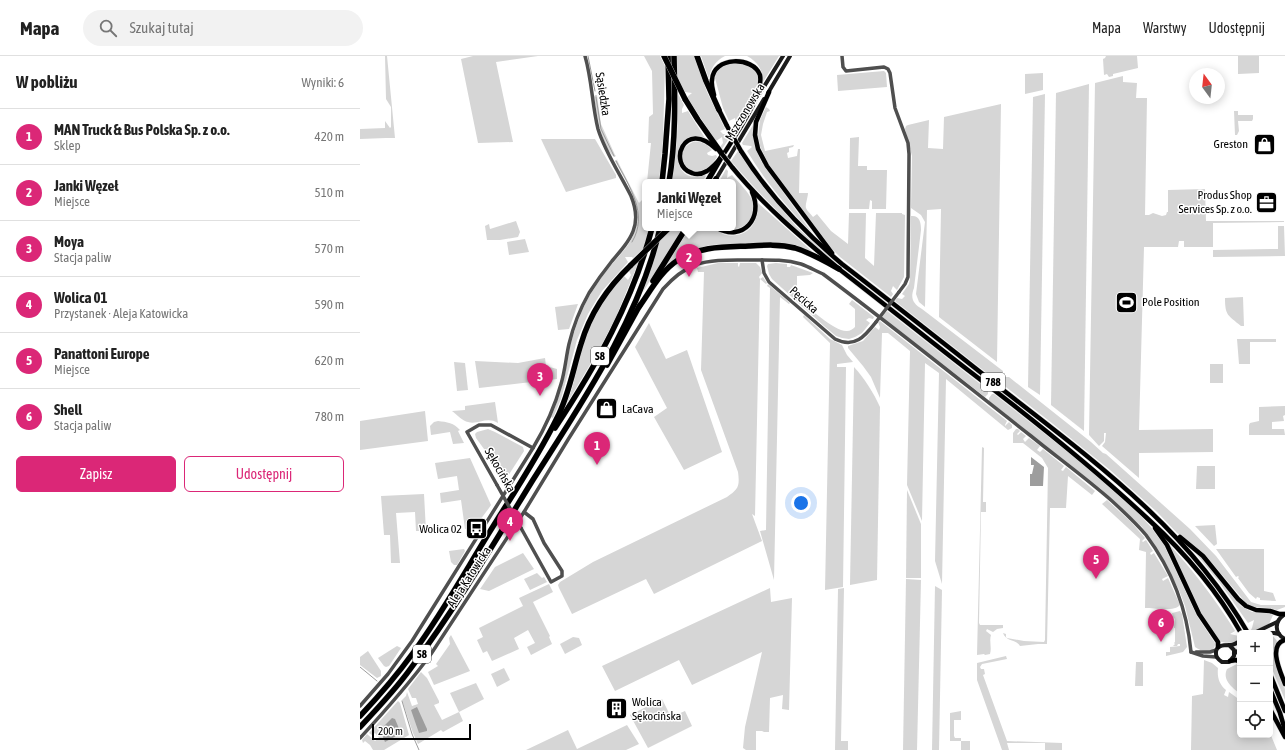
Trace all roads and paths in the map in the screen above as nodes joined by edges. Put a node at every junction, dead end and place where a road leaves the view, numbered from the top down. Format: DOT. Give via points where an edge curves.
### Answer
graph roads {
  1 [pos="585,56"];
  2 [pos="664,56"];
  3 [pos="668,56"];
  4 [pos="674,56"];
  5 [pos="697,56"];
  6 [pos="783,56"];
  7 [pos="790,56"];
  8 [pos="842,56"];
  9 [pos="769,92"];
  10 [pos="719,110"];
  11 [pos="750,112"];
  12 [pos="714,146"];
  13 [pos="722,156"];
  14 [pos="662,179"];
  15 [pos="669,179"];
  16 [pos="709,179"];
  17 [pos="716,179"];
  18 [pos="749,187"];
  19 [pos="651,231"];
  20 [pos="659,231"];
  21 [pos="666,231"];
  22 [pos="684,231"];
  23 [pos="723,231"];
  24 [pos="762,260"];
  25 [pos="841,266"];
  26 [pos="640,307"];
  27 [pos="583,400"];
  28 [pos="533,448"];
  29 [pos="526,474"];
  30 [pos="524,512"];
  31 [pos="1147,518"];
  32 [pos="1169,529"];
  33 [pos="1285,614"];
  34 [pos="1277,622"];
  35 [pos="1239,630"];
  36 [pos="1246,630"];
  37 [pos="1260,630"];
  38 [pos="1273,633"];
  39 [pos="1279,634"];
  40 [pos="1285,640"];
  41 [pos="1237,642"];
  42 [pos="1229,645"];
  43 [pos="1217,649"];
  44 [pos="1191,652"];
  45 [pos="1237,652"];
  46 [pos="1234,654"];
  47 [pos="1216,657"];
  48 [pos="1237,660"];
  49 [pos="1230,661"];
  50 [pos="1273,681"];
  51 [pos="1285,684"];
  52 [pos="1273,696"];
  53 [pos="360,706"];
  54 [pos="1285,711"];
  55 [pos="1273,715"];
  56 [pos="360,716"];
  57 [pos="360,727"];
  58 [pos="1285,730"];
  59 [pos="1285,737"];
  60 [pos="360,738"];
  1 -- 28 [label="street, Sąsiedzka" via="596,120 601,136 633,201 636,213 635,226 629,242 600,276 584,303 572,333 562,383 554,406"];
  2 -- 12 [label="highway, bridge" via="685,99"];
  3 -- 14 [label="highway" via="669,99"];
  4 -- 15 [label="highway" via="675,99"];
  5 -- 10 [label="highway"];
  6 -- 11 [label="main road, Mszczonowska"];
  7 -- 9 [label="main road, Mszczonowska"];
  8 -- 24 [label="street, Pęcicka, bridge" via="846,71 884,67 890,73 895,108 908,143 909,154 907,281 861,338 846,343 830,336 769,282 764,273"];
  9 -- 17 [label="main road, Mszczonowska"];
  9 -- 25 [label="main road" via="756,122 758,149 767,166"];
  10 -- 11 [label="main road" via="712,83 714,69 722,60 738,56 751,61 760,76 759,88"];
  10 -- 25 [label="main road, 788, bridge" via="741,151 762,182 787,212"];
  11 -- 13 [label="main road"];
  12 -- 13 [label="highway"];
  12 -- 13 [label="main road" via="702,139 688,141 680,152 682,166 690,173 702,174"];
  13 -- 16 [label="highway"];
  13 -- 18 [label="main road, bridge"];
  18 -- 23 [label="main road" via="756,208 751,223 733,233"];
  18 -- 25 [label="main road, 788" via="802,238"];
  19 -- 29 [label="highway, S8" via="642,263 620,317 592,371"];
  20 -- 27 [label="highway, S8" via="640,290"];
  21 -- 29 [label="highway, bridge" via="612,284 593,313 584,334 562,409"];
  22 -- 26 [label="highway" via="659,269"];
  24 -- 30 [label="street, Aleja Katowicka" via="702,263 689,268 667,284"];
  24 -- 44 [label="street, Aleja Katowicka" via="793,262 823,274 1124,512 1151,543 1176,588 1184,610"];
  25 -- 26 [label="highway" via="782,246 709,248 684,257 667,269 656,281"];
  25 -- 31 [label="main road, 788" via="1087,464"];
  25 -- 32 [label="main road, 788" via="1086,455"];
  26 -- 27 [label="highway" via="600,377"];
  27 -- 57 [label="highway, S8" via="432,639 397,686"];
  28 -- 30 [label="street, Sękocińska, bridge" via="491,425 479,425 467,432 551,582 562,576 562,571 544,543 533,519"];
  28 -- 53 [label="street, Aleja Katowicka" via="412,641"];
  29 -- 56 [label="highway, S8" via="427,633 392,680"];
  30 -- 60 [label="street, Aleja Katowicka" via="420,670"];
  31 -- 35 [label="main road, 788" via="1170,539 1198,572"];
  31 -- 43 [label="main road" via="1167,545 1199,614 1216,640"];
  32 -- 33 [label="main road" via="1203,556 1246,606"];
  32 -- 36 [label="main road, 788" via="1229,602"];
  33 -- 34 [label="main road"];
  34 -- 37 [label="main road"];
  34 -- 39 [label="main road"];
  38 -- 39 [label="main road"];
  39 -- 40 [label="main road"];
  40 -- 51 [label="main road" via="1278,645 1276,658"];
  41 -- 42 [label="main road"];
  42 -- 43 [label="main road"];
  42 -- 46 [label="main road"];
  43 -- 44 [label="street" via="1206,653"];
  43 -- 47 [label="main road"];
  44 -- 47 [label="street"];
  45 -- 46 [label="main road"];
  46 -- 49 [label="main road"];
  47 -- 49 [label="main road" via="1222,662"];
  48 -- 49 [label="main road"];
  50 -- 54 [label="main road"];
  52 -- 58 [label="main road"];
  55 -- 59 [label="main road"];
}
